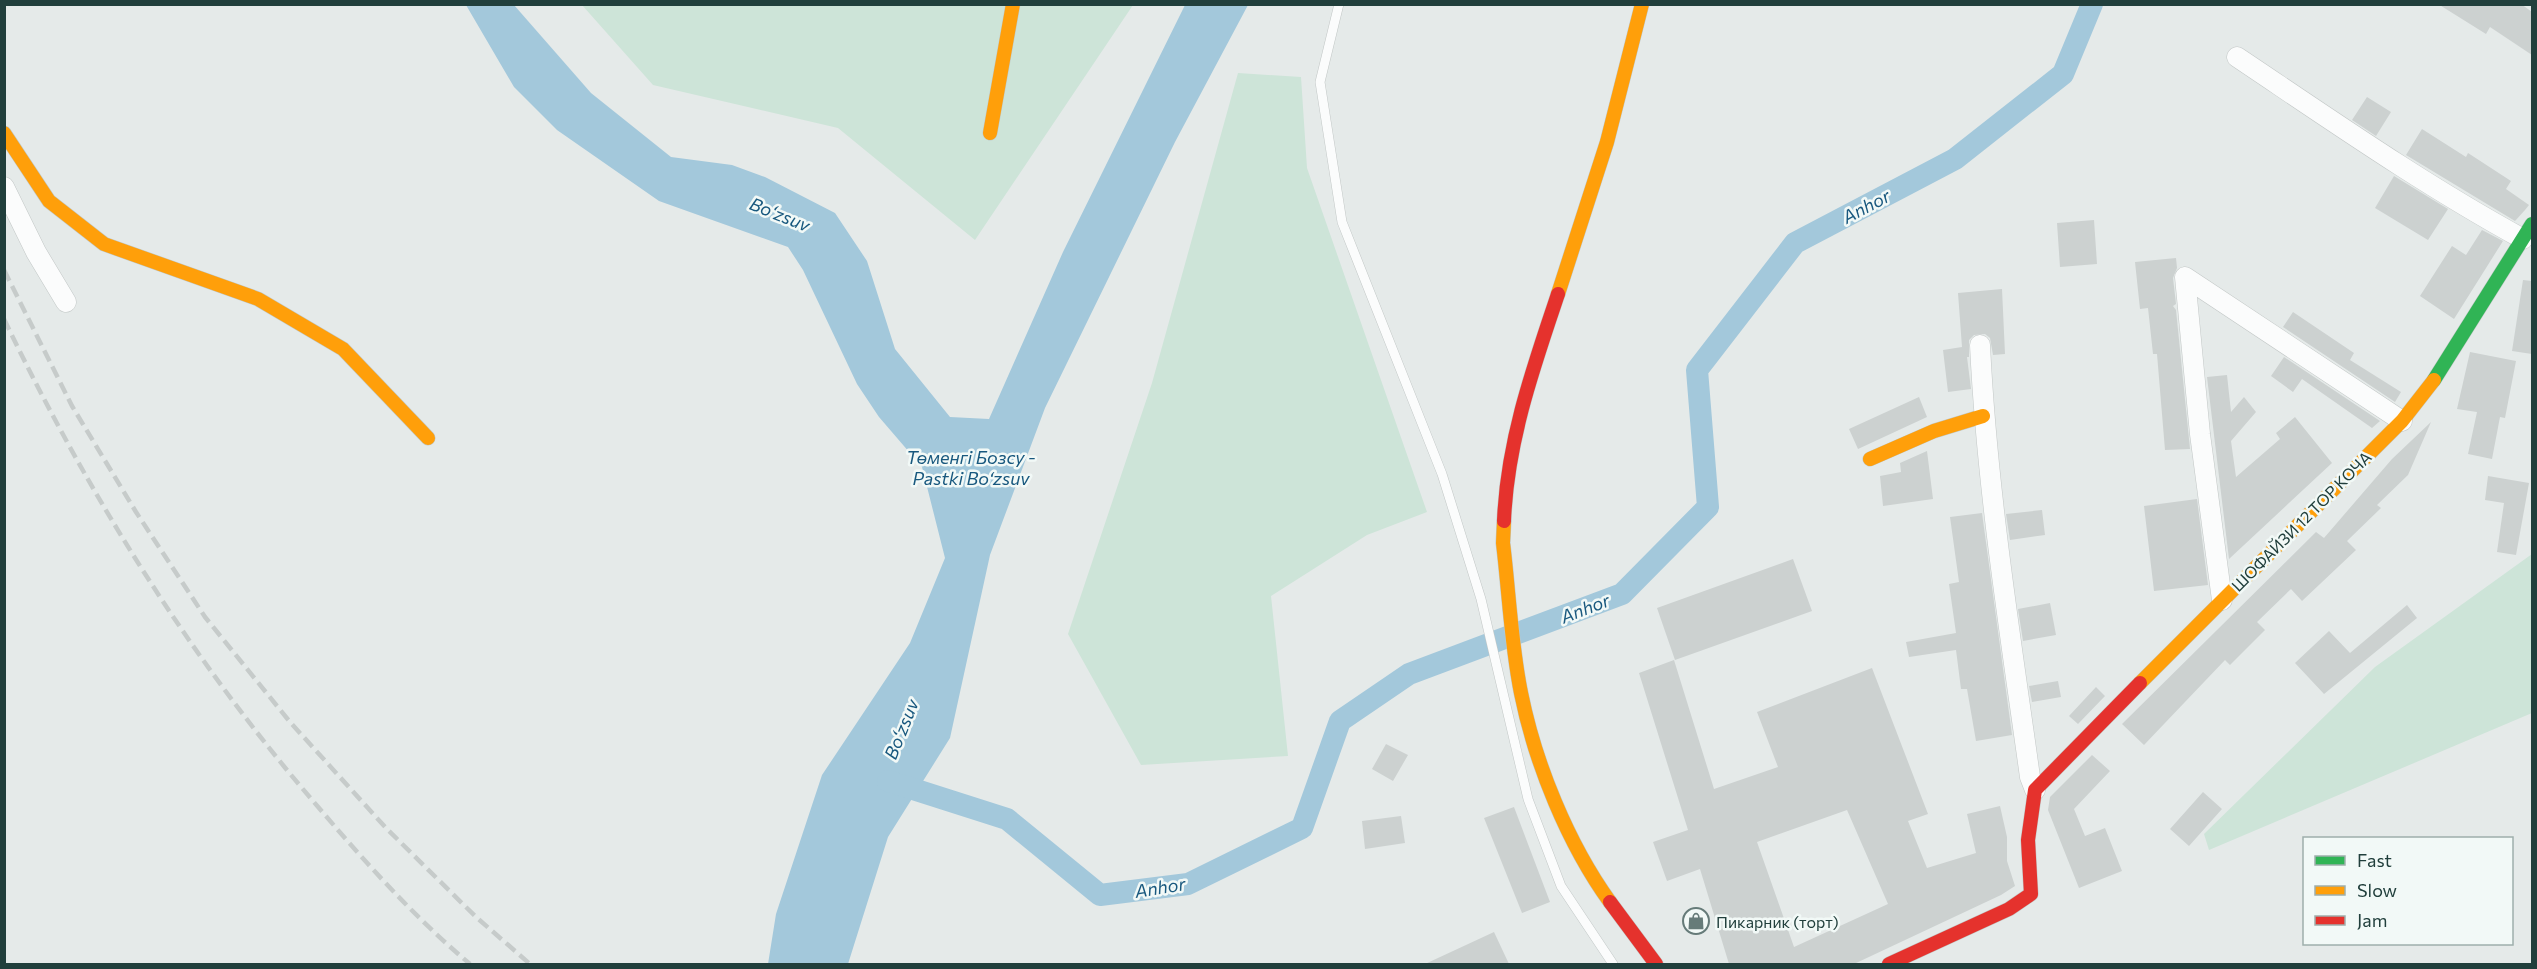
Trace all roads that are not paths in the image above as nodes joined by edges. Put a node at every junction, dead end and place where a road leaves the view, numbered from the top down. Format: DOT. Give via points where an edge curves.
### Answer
graph roads {
  1 [pos="1013,4"];
  2 [pos="1339,4"];
  3 [pos="1642,4"];
  4 [pos="2237,57"];
  5 [pos="4,133"];
  6 [pos="990,133"];
  7 [pos="4,187"];
  8 [pos="2528,231"];
  9 [pos="66,302"];
  10 [pos="1980,345"];
  11 [pos="1983,416"];
  12 [pos="2402,422"];
  13 [pos="428,438"];
  14 [pos="1870,459"];
  15 [pos="2222,600"];
  16 [pos="2035,790"];
  17 [pos="1613,964"];
  18 [pos="1656,964"];
  19 [pos="1889,964"];
  1 -- 6 [label="street"];
  2 -- 17 [label="lane" via="1320,82 1342,222 1442,474 1481,599 1528,799 1561,886"];
  3 -- 18 [label="street" via="1607,142 1519,417 1505,492 1503,543 1521,693 1534,742 1566,828 1596,882"];
  4 -- 8 [label="street" via="2480,216"];
  5 -- 13 [label="street" via="49,201 104,244 258,299 277,310 343,350"];
  7 -- 9 [label="street"];
  8 -- 12 [label="street, ШОФАЙЗИ 12 ТОР КОЧА" via="2432,383"];
  10 -- 11 [label="street"];
  11 -- 14 [label="street" via="1934,431"];
  11 -- 16 [label="street" via="2030,777"];
  12 -- 15 [label="street, ШОФАЙЗИ 12 ТОР КОЧА"];
  12 -- 15 [label="street" via="2185,277"];
  15 -- 16 [label="street, ШОФАЙЗИ 12 ТОР КОЧА"];
  16 -- 19 [label="street" via="2028,840 2031,894 2009,909"];
}
